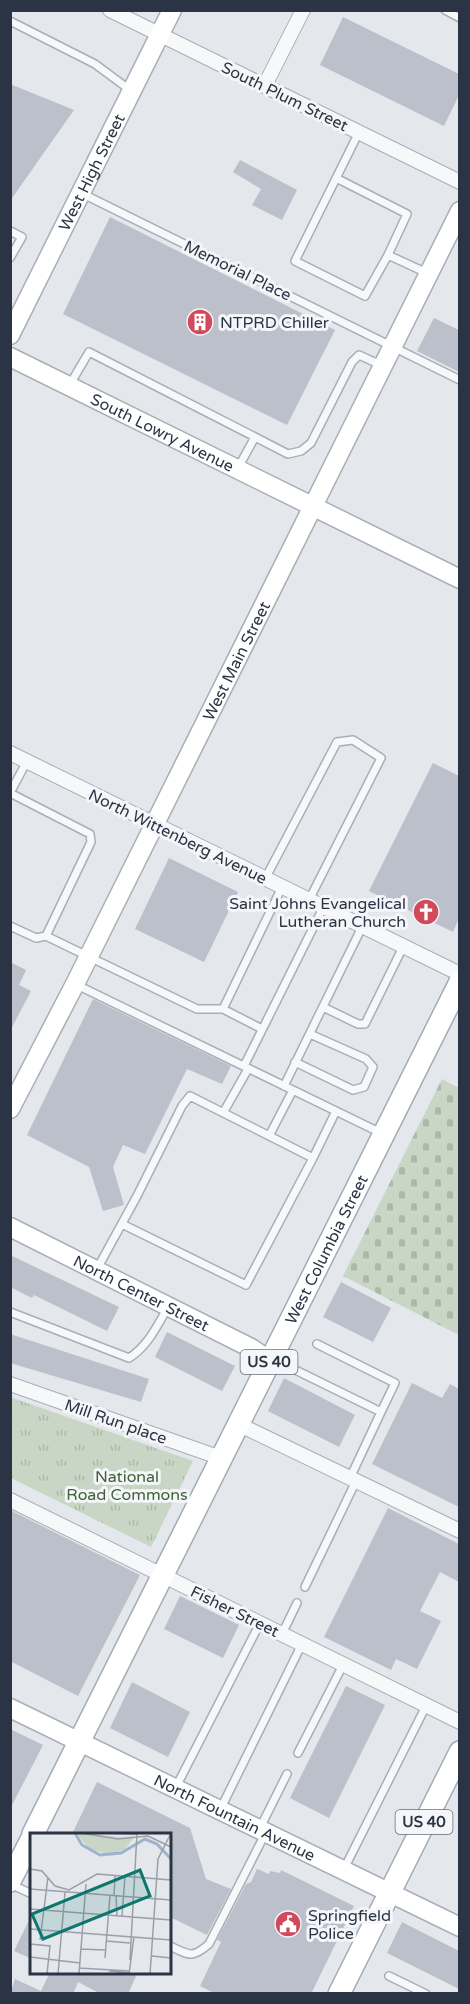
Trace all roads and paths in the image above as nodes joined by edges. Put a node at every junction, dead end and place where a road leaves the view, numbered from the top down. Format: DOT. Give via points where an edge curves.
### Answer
graph roads {
  1 [pos="110,10"];
  2 [pos="172,10"];
  3 [pos="303,10"];
  4 [pos="445,10"];
  5 [pos="459,18"];
  6 [pos="10,21"];
  7 [pos="159,36"];
  8 [pos="265,85"];
  9 [pos="131,92"];
  10 [pos="359,132"];
  11 [pos="336,178"];
  12 [pos="459,182"];
  13 [pos="81,193"];
  14 [pos="459,211"];
  15 [pos="10,231"];
  16 [pos="388,255"];
  17 [pos="10,258"];
  18 [pos="428,274"];
  19 [pos="10,335"];
  20 [pos="392,346"];
  21 [pos="10,357"];
  22 [pos="383,366"];
  23 [pos="459,380"];
  24 [pos="69,386"];
  25 [pos="255,437"];
  26 [pos="237,470"];
  27 [pos="312,507"];
  28 [pos="459,579"];
  29 [pos="10,753"];
  30 [pos="27,761"];
  31 [pos="10,793"];
  32 [pos="155,824"];
  33 [pos="265,879"];
  34 [pos="282,887"];
  35 [pos="309,900"];
  36 [pos="323,908"];
  37 [pos="10,926"];
  38 [pos="362,927"];
  39 [pos="45,936"];
  40 [pos="403,947"];
  41 [pos="89,957"];
  42 [pos="459,974"];
  43 [pos="459,982"];
  44 [pos="75,984"];
  45 [pos="323,1007"];
  46 [pos="223,1009"];
  47 [pos="262,1029"];
  48 [pos="310,1034"];
  49 [pos="295,1062"];
  50 [pos="246,1067"];
  51 [pos="284,1086"];
  52 [pos="293,1090"];
  53 [pos="10,1108"];
  54 [pos="336,1111"];
  55 [pos="223,1113"];
  56 [pos="383,1134"];
  57 [pos="269,1136"];
  58 [pos="313,1158"];
  59 [pos="122,1224"];
  60 [pos="10,1227"];
  61 [pos="95,1271"];
  62 [pos="168,1307"];
  63 [pos="10,1312"];
  64 [pos="317,1344"];
  65 [pos="270,1360"];
  66 [pos="10,1384"];
  67 [pos="381,1412"];
  68 [pos="238,1424"];
  69 [pos="221,1458"];
  70 [pos="353,1479"];
  71 [pos="10,1500"];
  72 [pos="459,1531"];
  73 [pos="163,1575"];
  74 [pos="305,1587"];
  75 [pos="297,1603"];
  76 [pos="260,1623"];
  77 [pos="282,1634"];
  78 [pos="302,1644"];
  79 [pos="343,1665"];
  80 [pos="426,1706"];
  81 [pos="10,1708"];
  82 [pos="459,1722"];
  83 [pos="80,1742"];
  84 [pos="459,1752"];
  85 [pos="298,1753"];
  86 [pos="287,1774"];
  87 [pos="176,1788"];
  88 [pos="220,1810"];
  89 [pos="263,1830"];
  90 [pos="34,1833"];
  91 [pos="30,1840"];
  92 [pos="344,1869"];
  93 [pos="11,1880"];
  94 [pos="390,1892"];
  95 [pos="30,1893"];
  96 [pos="459,1927"];
  97 [pos="171,1947"];
  98 [pos="389,1976"];
  99 [pos="339,1994"];
  100 [pos="426,1994"];
  1 -- 7 [label="street, South Plum Street"];
  2 -- 7 [label="street, West High Street"];
  3 -- 8 [label="street"];
  4 -- 5 [label="lane"];
  6 -- 9 [label="lane" via="95,64"];
  7 -- 8 [label="street, South Plum Street"];
  7 -- 9 [label="street, West High Street"];
  8 -- 10 [label="street, South Plum Street"];
  9 -- 13 [label="street, West High Street"];
  10 -- 11 [label="lane"];
  10 -- 12 [label="street, South Plum Street"];
  11 -- 16 [label="lane" via="407,214"];
  11 -- 16 [label="lane" via="295,261 365,297"];
  13 -- 19 [label="street, West High Street"];
  13 -- 20 [label="lane, Memorial Place"];
  14 -- 18 [label="street, West Main Street"];
  15 -- 17 [label="lane" via="22,237"];
  16 -- 18 [label="lane"];
  18 -- 20 [label="street, West Main Street"];
  20 -- 22 [label="street, West Main Street"];
  20 -- 23 [label="lane, Memorial Place"];
  21 -- 24 [label="street, South Lowry Avenue"];
  22 -- 25 [label="lane" via="359,355 352,362 311,443 301,451 288,454"];
  22 -- 27 [label="street, West Main Street"];
  24 -- 25 [label="lane" via="88,352"];
  24 -- 26 [label="street, South Lowry Avenue"];
  25 -- 26 [label="lane"];
  26 -- 27 [label="street, South Lowry Avenue"];
  27 -- 28 [label="street, South Lowry Avenue"];
  27 -- 32 [label="street, West Main Street"];
  29 -- 30 [label="street, North Wittenberg Avenue"];
  30 -- 31 [label="lane"];
  30 -- 32 [label="street, North Wittenberg Avenue"];
  31 -- 39 [label="lane" via="90,834 91,842"];
  32 -- 33 [label="street, North Wittenberg Avenue"];
  32 -- 41 [label="street, West Main Street"];
  33 -- 34 [label="street, North Wittenberg Avenue"];
  33 -- 35 [label="lane" via="338,742 353,740 381,758"];
  34 -- 35 [label="street, North Wittenberg Avenue"];
  34 -- 46 [label="lane"];
  35 -- 36 [label="street, North Wittenberg Avenue"];
  36 -- 38 [label="street, North Wittenberg Avenue"];
  36 -- 47 [label="lane"];
  37 -- 39 [label="lane" via="36,938"];
  38 -- 40 [label="street, North Wittenberg Avenue"];
  38 -- 45 [label="lane"];
  39 -- 41 [label="lane"];
  40 -- 42 [label="street, North Wittenberg Avenue"];
  40 -- 45 [label="lane" via="365,1024"];
  41 -- 44 [label="street, West Main Street"];
  41 -- 46 [label="lane" via="197,1009"];
  43 -- 56 [label="main road, West Columbia Street / US 40"];
  44 -- 50 [label="lane"];
  44 -- 53 [label="street, West Main Street"];
  45 -- 48 [label="lane"];
  46 -- 47 [label="lane"];
  47 -- 50 [label="lane"];
  48 -- 49 [label="lane"];
  48 -- 49 [label="lane" via="366,1059 373,1067 364,1087 353,1090"];
  49 -- 51 [label="lane"];
  50 -- 51 [label="lane"];
  50 -- 55 [label="lane"];
  51 -- 52 [label="lane"];
  52 -- 54 [label="lane"];
  52 -- 57 [label="lane"];
  54 -- 56 [label="lane"];
  54 -- 58 [label="lane"];
  55 -- 57 [label="lane"];
  55 -- 59 [label="lane" via="190,1096"];
  56 -- 65 [label="main road, West Columbia Street / US 40"];
  57 -- 58 [label="lane"];
  58 -- 59 [label="lane" via="246,1285"];
  59 -- 61 [label="lane"];
  60 -- 61 [label="street, North Center Street"];
  61 -- 62 [label="street, North Center Street"];
  62 -- 63 [label="lane" via="152,1335 129,1358"];
  62 -- 65 [label="street, North Center Street"];
  64 -- 67 [label="lane" via="395,1383"];
  65 -- 67 [label="lane"];
  65 -- 68 [label="main road, West Columbia Street / US 40"];
  66 -- 69 [label="street, Mill Run place"];
  67 -- 70 [label="lane"];
  68 -- 69 [label="main road, West Columbia Street / US 40"];
  68 -- 70 [label="street"];
  69 -- 73 [label="main road, West Columbia Street / US 40"];
  70 -- 72 [label="street"];
  70 -- 74 [label="lane"];
  71 -- 73 [label="street, Fisher Street"];
  73 -- 76 [label="street, Fisher Street"];
  73 -- 83 [label="main road, West Columbia Street / US 40"];
  75 -- 77 [label="lane"];
  76 -- 77 [label="street, Fisher Street"];
  76 -- 87 [label="lane"];
  77 -- 78 [label="street, Fisher Street"];
  78 -- 79 [label="street, Fisher Street"];
  78 -- 88 [label="lane"];
  79 -- 80 [label="street, Fisher Street"];
  79 -- 85 [label="lane"];
  80 -- 82 [label="street, Fisher Street"];
  80 -- 92 [label="lane"];
  81 -- 83 [label="street, North Fountain Avenue"];
  83 -- 87 [label="street, North Fountain Avenue"];
  83 -- 90 [label="main road, US 40"];
  84 -- 94 [label="main road, US 40"];
  86 -- 89 [label="lane"];
  87 -- 88 [label="street, North Fountain Avenue"];
  88 -- 89 [label="street, North Fountain Avenue"];
  89 -- 92 [label="street, North Fountain Avenue"];
  89 -- 97 [label="lane" via="209,1944 189,1955"];
  91 -- 93 [label="main road, US 40"];
  92 -- 94 [label="street, North Fountain Avenue"];
  93 -- 95 [label="lane"];
  94 -- 96 [label="street, North Fountain Avenue"];
  94 -- 99 [label="main road, US 40"];
  98 -- 100 [label="lane"];
}
